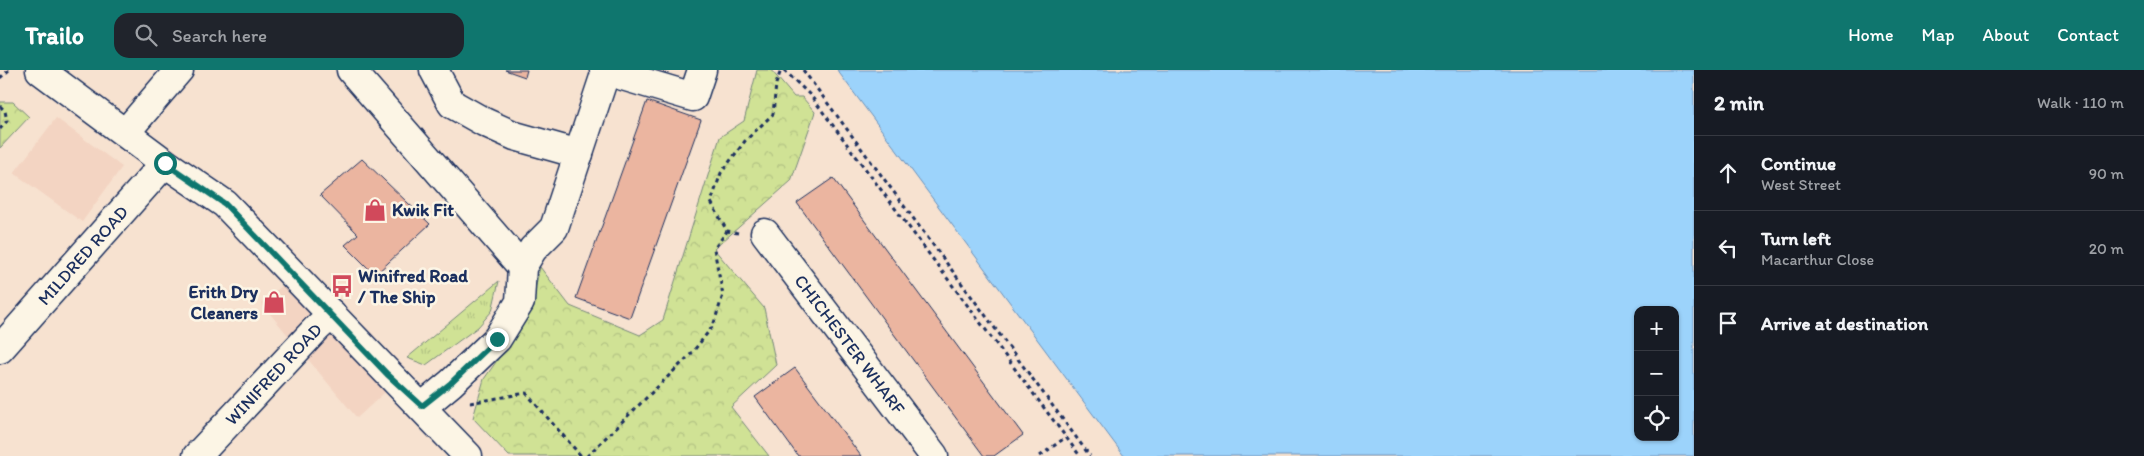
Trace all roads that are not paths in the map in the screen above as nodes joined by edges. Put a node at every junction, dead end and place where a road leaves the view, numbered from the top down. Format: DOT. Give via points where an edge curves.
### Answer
graph roads {
  1 [pos="40,70"];
  2 [pos="178,70"];
  3 [pos="351,70"];
  4 [pos="434,70"];
  5 [pos="702,70"];
  6 [pos="605,71"];
  7 [pos="126,132"];
  8 [pos="579,154"];
  9 [pos="165,163"];
  10 [pos="765,233"];
  11 [pos="522,266"];
  12 [pos="332,314"];
  13 [pos="0,349"];
  14 [pos="422,406"];
  15 [pos="197,456"];
  16 [pos="468,456"];
  17 [pos="934,456"];
  1 -- 7 [label="street"];
  2 -- 7 [label="street"];
  3 -- 11 [label="street"];
  4 -- 8 [label="street" via="452,104 515,136"];
  5 -- 6 [label="street" via="693,97"];
  6 -- 8 [label="street"];
  7 -- 9 [label="street"];
  8 -- 11 [label="street" via="554,228 533,249"];
  9 -- 12 [label="street" via="225,204"];
  9 -- 13 [label="street, MILDRED ROAD"];
  10 -- 17 [label="street, CHICHESTER WHARF"];
  11 -- 14 [label="street" via="520,302 497,339"];
  12 -- 14 [label="street" via="387,374"];
  12 -- 15 [label="street, WINIFRED ROAD"];
  14 -- 16 [label="street"];
}
